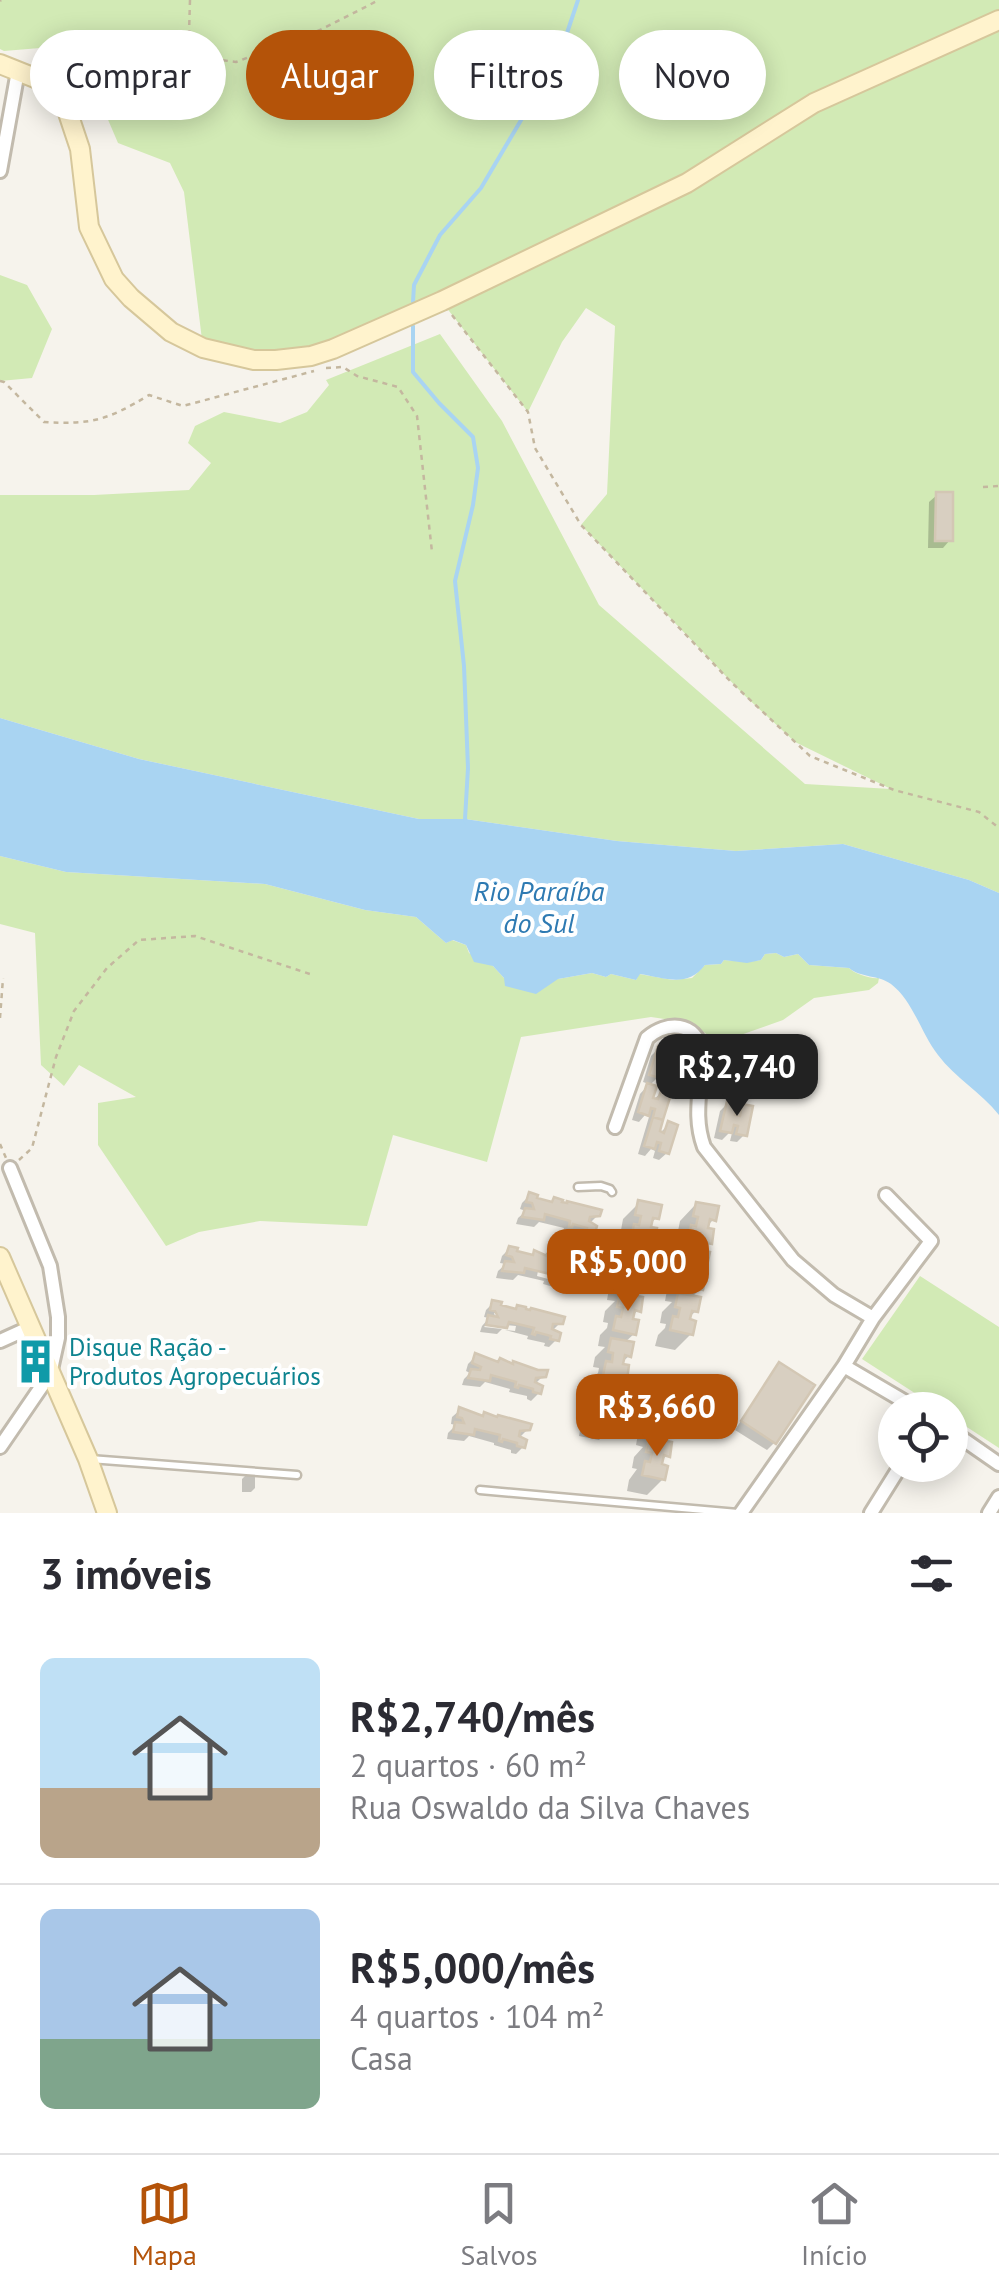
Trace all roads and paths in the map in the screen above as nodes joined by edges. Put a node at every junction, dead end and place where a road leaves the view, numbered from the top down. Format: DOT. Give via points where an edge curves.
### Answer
graph roads {
  1 [pos="190,0"];
  2 [pos="379,0"];
  3 [pos="999,20"];
  4 [pos="9,68"];
  5 [pos="0,171"];
  6 [pos="442,301"];
  7 [pos="0,381"];
  8 [pos="999,486"];
  9 [pos="983,487"];
  10 [pos="432,552"];
  11 [pos="999,828"];
  12 [pos="313,975"];
  13 [pos="3,978"];
  14 [pos="0,1018"];
  15 [pos="616,1128"];
  16 [pos="10,1168"];
  17 [pos="578,1187"];
  18 [pos="612,1192"];
  19 [pos="886,1195"];
  20 [pos="0,1257"];
  21 [pos="873,1318"];
  22 [pos="31,1328"];
  23 [pos="0,1341"];
  24 [pos="844,1366"];
  25 [pos="50,1374"];
  26 [pos="888,1392"];
  27 [pos="968,1442"];
  28 [pos="0,1447"];
  29 [pos="88,1459"];
  30 [pos="999,1464"];
  31 [pos="296,1475"];
  32 [pos="890,1482"];
  33 [pos="480,1490"];
  34 [pos="999,1497"];
  35 [pos="106,1513"];
  36 [pos="740,1513"];
  37 [pos="870,1513"];
  38 [pos="989,1513"];
  1 -- 2 [label="path" via="188,34 207,58 236,62"];
  3 -- 6 [label="main road" via="814,102 687,183"];
  4 -- 5 [label="street"];
  4 -- 6 [label="main road" via="45,82 64,100 80,149 89,226 101,254 131,298 172,332 227,356 293,360"];
  6 -- 11 [label="path" via="528,412 535,448 581,525 731,682 810,756 894,790 978,812"];
  7 -- 10 [label="path" via="44,422 75,424 115,416 148,395 183,406 325,368 343,367 398,386 417,416"];
  8 -- 9 [label="path"];
  12 -- 16 [label="path" via="195,936 139,940 74,1011 32,1148"];
  13 -- 14 [label="path"];
  15 -- 21 [label="street" via="647,1038 667,1026 688,1029 702,1048 698,1132 704,1147 793,1260"];
  16 -- 25 [label="street" via="55,1290 58,1338"];
  17 -- 18 [label="lane"];
  19 -- 21 [label="street" via="931,1240"];
  20 -- 22 [label="main road"];
  21 -- 24 [label="street"];
  22 -- 23 [label="street"];
  22 -- 25 [label="main road"];
  24 -- 26 [label="street"];
  24 -- 36 [label="street"];
  25 -- 28 [label="street"];
  25 -- 29 [label="main road"];
  27 -- 30 [label="street"];
  29 -- 31 [label="lane"];
  29 -- 35 [label="main road"];
  32 -- 37 [label="street"];
  33 -- 36 [label="lane"];
  34 -- 38 [label="street"];
}
